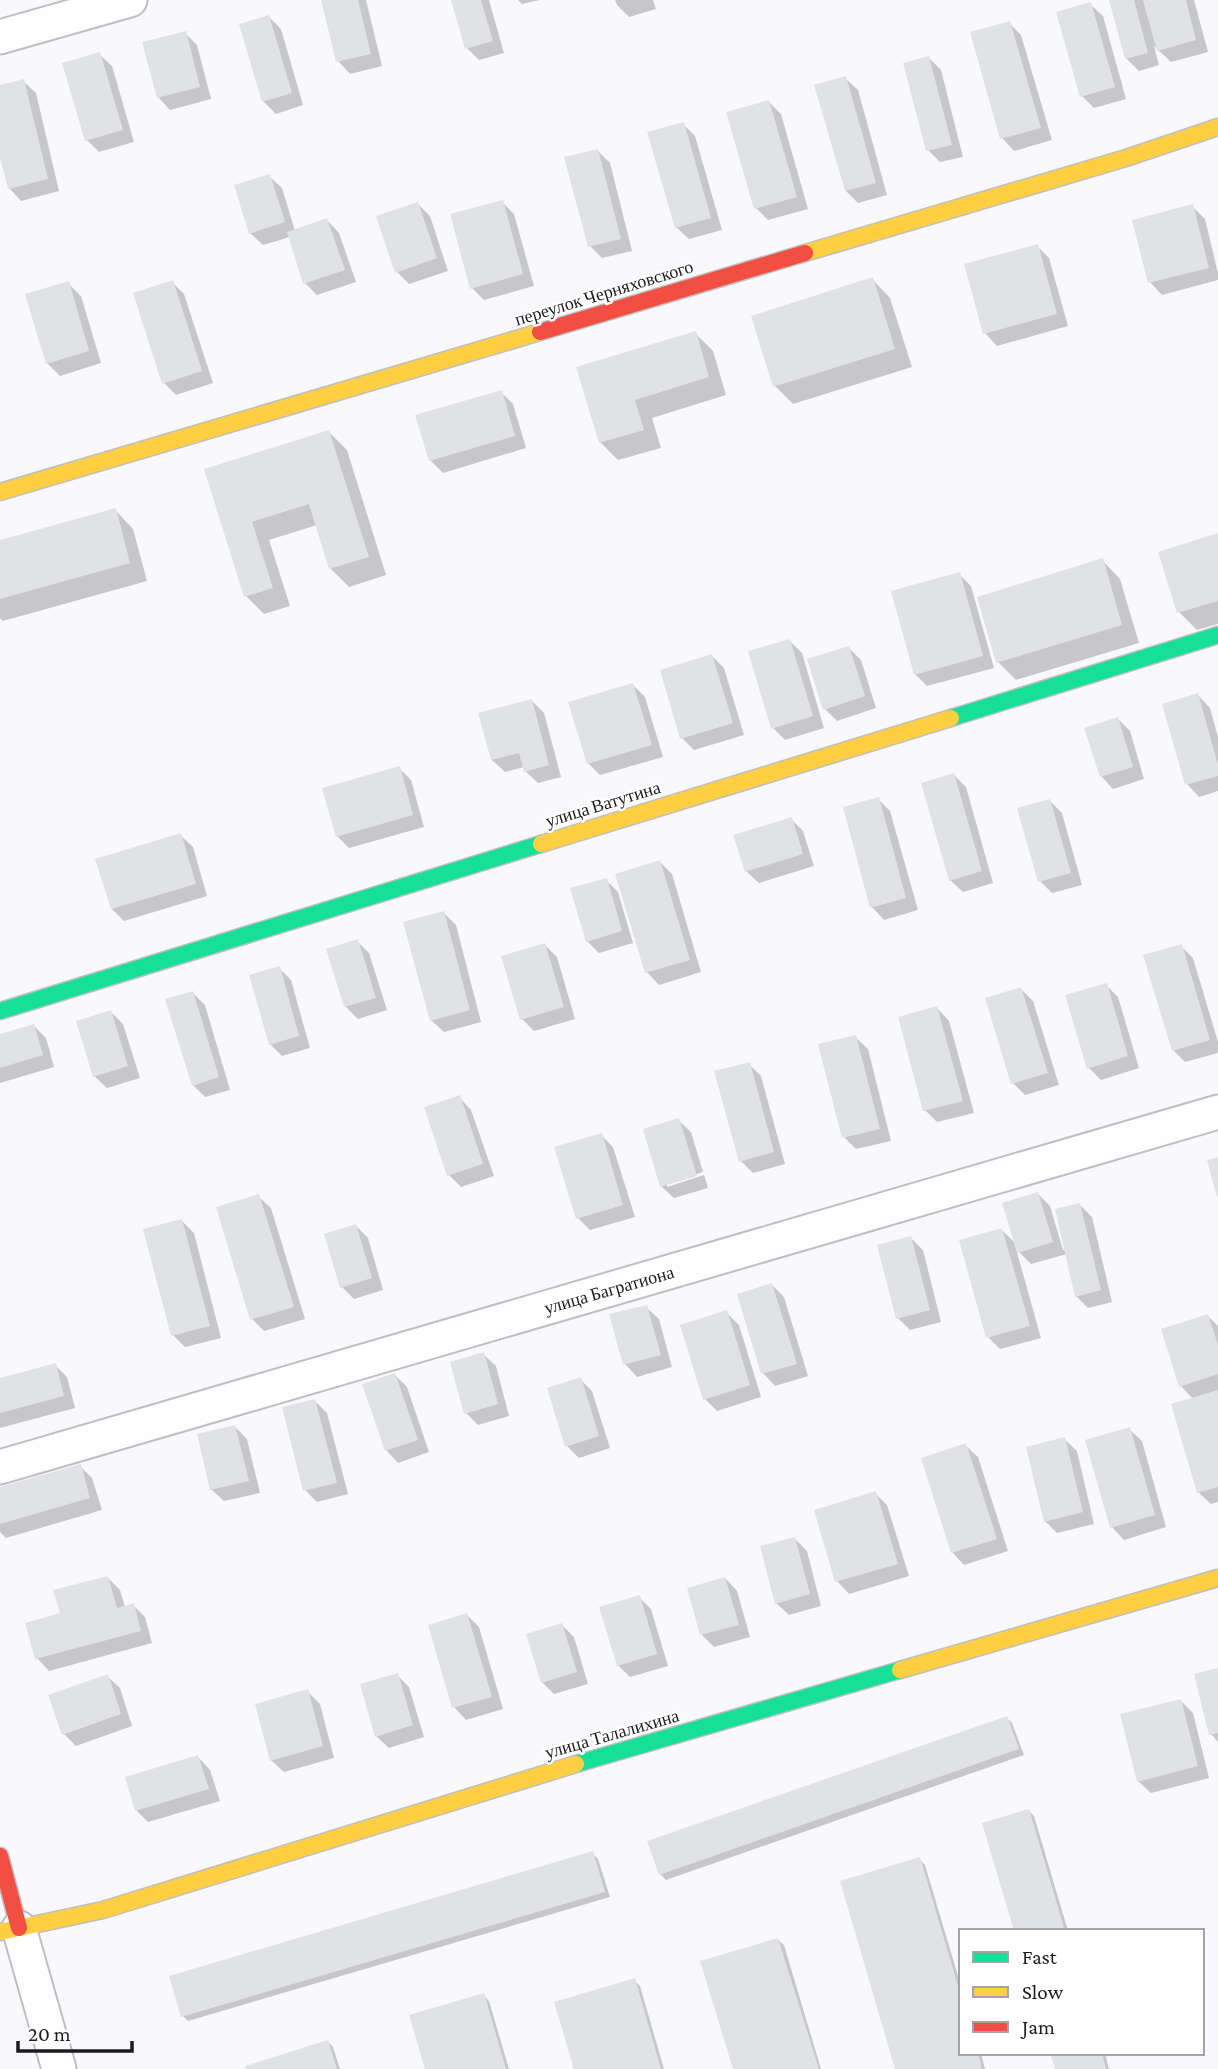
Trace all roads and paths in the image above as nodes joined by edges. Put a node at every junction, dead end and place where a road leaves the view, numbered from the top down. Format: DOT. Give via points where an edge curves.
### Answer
graph roads {
  1 [pos="130,0"];
  2 [pos="0,37"];
  3 [pos="1218,127"];
  4 [pos="0,492"];
  5 [pos="1218,635"];
  6 [pos="0,1011"];
  7 [pos="1218,1112"];
  8 [pos="0,1467"];
  9 [pos="1218,1578"];
  10 [pos="0,1856"];
  11 [pos="9,1930"];
  12 [pos="59,2069"];
  1 -- 2 [label="street"];
  3 -- 4 [label="street, переулок Черняховского"];
  5 -- 6 [label="street, улица Ватутина"];
  7 -- 8 [label="street, улица Багратиона"];
  9 -- 11 [label="street, улица Талалихина" via="590,1760 103,1910"];
  10 -- 11 [label="street"];
  11 -- 12 [label="street"];
}
